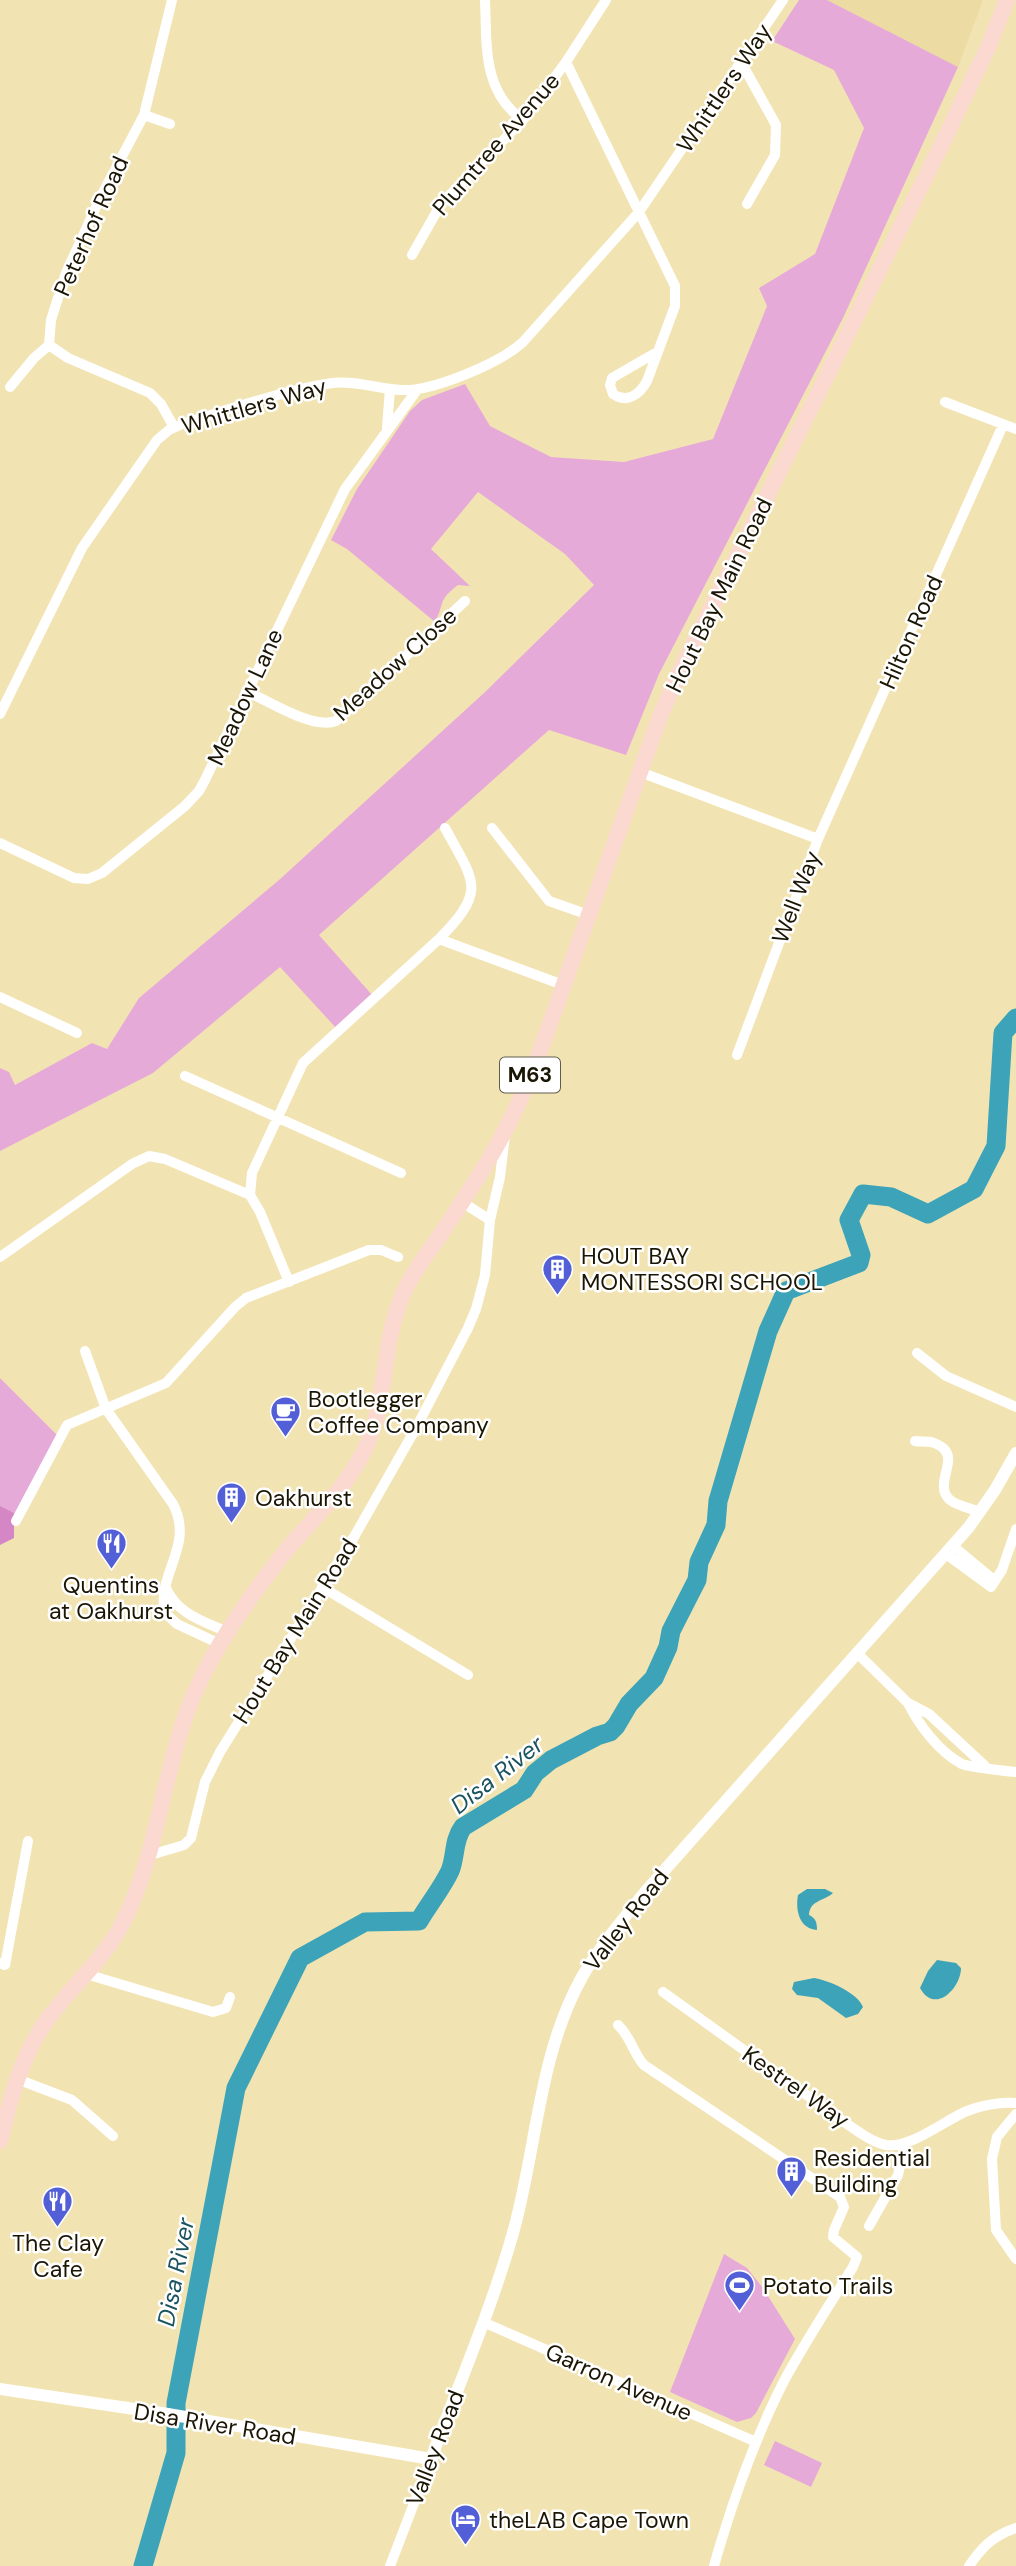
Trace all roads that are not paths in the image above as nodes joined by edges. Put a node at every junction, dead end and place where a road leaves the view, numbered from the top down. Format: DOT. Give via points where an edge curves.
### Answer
graph roads {
  1 [pos="172,0"];
  2 [pos="485,0"];
  3 [pos="606,0"];
  4 [pos="783,0"];
  5 [pos="1007,0"];
  6 [pos="566,62"];
  7 [pos="741,62"];
  8 [pos="144,115"];
  9 [pos="523,120"];
  10 [pos="170,124"];
  11 [pos="747,204"];
  12 [pos="639,212"];
  13 [pos="412,255"];
  14 [pos="49,345"];
  15 [pos="657,352"];
  16 [pos="10,387"];
  17 [pos="390,389"];
  18 [pos="417,390"];
  19 [pos="945,401"];
  20 [pos="1003,425"];
  21 [pos="174,427"];
  22 [pos="387,429"];
  23 [pos="1016,429"];
  24 [pos="465,601"];
  25 [pos="246,691"];
  26 [pos="0,714"];
  27 [pos="640,772"];
  28 [pos="445,828"];
  29 [pos="492,828"];
  30 [pos="818,839"];
  31 [pos="0,843"];
  32 [pos="589,915"];
  33 [pos="439,939"];
  34 [pos="563,985"];
  35 [pos="0,997"];
  36 [pos="77,1033"];
  37 [pos="737,1055"];
  38 [pos="185,1076"];
  39 [pos="276,1117"];
  40 [pos="506,1129"];
  41 [pos="401,1173"];
  42 [pos="250,1195"];
  43 [pos="462,1202"];
  44 [pos="490,1220"];
  45 [pos="0,1257"];
  46 [pos="398,1257"];
  47 [pos="289,1282"];
  48 [pos="85,1351"];
  49 [pos="917,1353"];
  50 [pos="1016,1406"];
  51 [pos="106,1409"];
  52 [pos="915,1441"];
  53 [pos="1016,1453"];
  54 [pos="980,1513"];
  55 [pos="16,1521"];
  56 [pos="1016,1529"];
  57 [pos="950,1550"];
  58 [pos="322,1587"];
  59 [pos="223,1638"];
  60 [pos="858,1654"];
  61 [pos="468,1675"];
  62 [pos="906,1701"];
  63 [pos="985,1766"];
  64 [pos="1016,1772"];
  65 [pos="28,1841"];
  66 [pos="147,1856"];
  67 [pos="3,1964"];
  68 [pos="86,1974"];
  69 [pos="663,1992"];
  70 [pos="230,1997"];
  71 [pos="618,2025"];
  72 [pos="17,2079"];
  73 [pos="1016,2103"];
  74 [pos="1016,2114"];
  75 [pos="113,2136"];
  76 [pos="0,2141"];
  77 [pos="905,2143"];
  78 [pos="869,2226"];
  79 [pos="1016,2259"];
  80 [pos="483,2322"];
  81 [pos="0,2389"];
  82 [pos="755,2442"];
  83 [pos="430,2459"];
  84 [pos="1016,2528"];
  85 [pos="390,2566"];
  86 [pos="714,2566"];
  87 [pos="970,2566"];
  1 -- 8 [label="street, Peterhof Road"];
  2 -- 9 [label="street" via="490,76 504,102"];
  3 -- 6 [label="street, Plumtree Avenue"];
  4 -- 7 [label="street, Whittlers Way"];
  5 -- 27 [label="main road, Hout Bay Main Road / M63" via="945,138 679,673"];
  6 -- 9 [label="street, Plumtree Avenue"];
  6 -- 12 [label="street"];
  7 -- 11 [label="street" via="776,125 775,155"];
  7 -- 12 [label="street, Whittlers Way"];
  8 -- 10 [label="street"];
  8 -- 14 [label="street, Peterhof Road" via="66,273 51,320"];
  9 -- 13 [label="street, Plumtree Avenue" via="447,195"];
  12 -- 15 [label="street" via="676,292"];
  12 -- 18 [label="street, Whittlers Way" via="518,347"];
  14 -- 16 [label="street"];
  14 -- 21 [label="street" via="68,358 150,393"];
  15 -- 15 [label="street" via="641,390 625,398 615,396 610,388 612,378"];
  17 -- 18 [label="street, Whittlers Way"];
  17 -- 21 [label="street, Whittlers Way" via="341,382 314,386"];
  17 -- 22 [label="street"];
  18 -- 22 [label="street, Meadow Lane"];
  19 -- 20 [label="street"];
  20 -- 23 [label="street"];
  20 -- 30 [label="street, Hilton Road"];
  21 -- 26 [label="street, Whittlers Way" via="149,449 82,548"];
  22 -- 25 [label="street, Meadow Lane" via="341,496"];
  24 -- 25 [label="street, Meadow Close" via="336,722 313,722"];
  25 -- 31 [label="street, Meadow Lane" via="195,796 102,873 74,878"];
  27 -- 30 [label="street, Well Way"];
  27 -- 32 [label="main road, Hout Bay Main Road / M63"];
  28 -- 33 [label="street" via="470,872 473,887 464,911"];
  29 -- 32 [label="street" via="549,901"];
  30 -- 37 [label="street, Well Way"];
  32 -- 34 [label="main road, Hout Bay Main Road / M63"];
  33 -- 34 [label="street"];
  33 -- 39 [label="street" via="303,1063"];
  34 -- 40 [label="main road, Hout Bay Main Road / M63"];
  35 -- 36 [label="street"];
  38 -- 39 [label="street"];
  39 -- 41 [label="street"];
  39 -- 42 [label="street" via="252,1173"];
  40 -- 43 [label="main road, Hout Bay Main Road / M63"];
  40 -- 44 [label="street, Hout Bay Main Road"];
  42 -- 45 [label="street" via="149,1156"];
  42 -- 47 [label="street"];
  43 -- 44 [label="street"];
  43 -- 59 [label="main road, Hout Bay Main Road / M63" via="402,1296 375,1426 361,1457"];
  44 -- 58 [label="street, Hout Bay Main Road" via="486,1268 472,1318 416,1428"];
  46 -- 47 [label="street" via="369,1250"];
  47 -- 51 [label="street" via="240,1302 166,1384"];
  48 -- 51 [label="street"];
  49 -- 50 [label="street" via="946,1376"];
  51 -- 55 [label="street" via="65,1427"];
  51 -- 59 [label="street" via="177,1511 181,1533 166,1587 174,1604"];
  52 -- 54 [label="street" via="931,1442 947,1452 947,1495"];
  53 -- 54 [label="street, Valley Road"];
  54 -- 57 [label="street, Valley Road"];
  56 -- 57 [label="street" via="994,1580"];
  57 -- 60 [label="street, Valley Road"];
  58 -- 61 [label="street"];
  58 -- 66 [label="street, Hout Bay Main Road" via="214,1763 191,1838 184,1845"];
  59 -- 66 [label="main road, Hout Bay Main Road / M63" via="187,1712"];
  60 -- 62 [label="street"];
  60 -- 80 [label="street, Valley Road" via="646,1891 582,1978 549,2060 514,2230"];
  62 -- 63 [label="street" via="929,1714"];
  62 -- 63 [label="street" via="917,1720 955,1759 972,1767"];
  63 -- 64 [label="street"];
  65 -- 67 [label="street"];
  66 -- 68 [label="main road, Hout Bay Main Road / M63" via="124,1920"];
  68 -- 70 [label="street" via="213,2012 226,2008"];
  68 -- 72 [label="main road, Hout Bay Main Road / M63" via="40,2029"];
  69 -- 77 [label="street, Kestrel Way" via="872,2140 888,2146"];
  71 -- 82 [label="street" via="644,2066 840,2197 844,2207 833,2235 857,2260 785,2380"];
  72 -- 75 [label="street" via="72,2100"];
  72 -- 76 [label="main road, Hout Bay Main Road / M63"];
  73 -- 77 [label="street" via="966,2112"];
  74 -- 79 [label="street" via="997,2137 992,2159 994,2223"];
  77 -- 78 [label="street" via="898,2175"];
  80 -- 82 [label="street, Garron Avenue"];
  80 -- 83 [label="street, Valley Road"];
  81 -- 83 [label="street, Disa River Road"];
  82 -- 86 [label="street"];
  83 -- 85 [label="street, Valley Road"];
  84 -- 87 [label="street" via="989,2541"];
}
